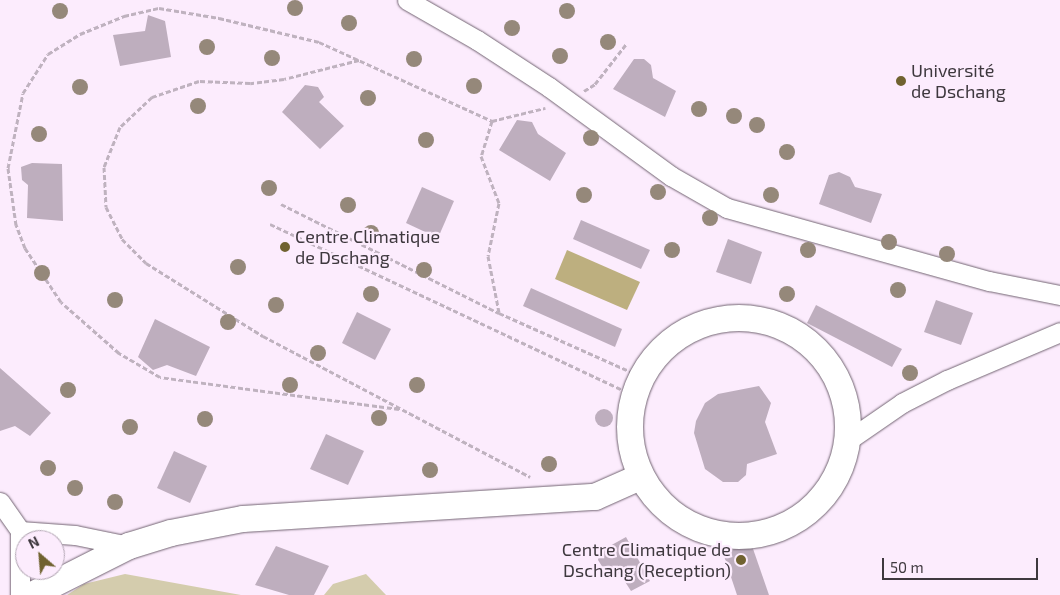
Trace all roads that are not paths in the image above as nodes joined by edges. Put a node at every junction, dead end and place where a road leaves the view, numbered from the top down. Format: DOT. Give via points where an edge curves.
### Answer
graph roads {
  1 [pos="407,0"];
  2 [pos="1060,294"];
  3 [pos="1060,332"];
  4 [pos="847,441"];
  5 [pos="640,477"];
  6 [pos="0,502"];
  7 [pos="19,530"];
  8 [pos="65,535"];
  9 [pos="128,546"];
  10 [pos="20,580"];
  11 [pos="20,595"];
  12 [pos="32,595"];
  1 -- 2 [label="street" via="477,40 671,176 726,208 989,281"];
  3 -- 4 [label="street" via="938,384 902,403"];
  4 -- 5 [label="street" via="843,461 831,486 812,508 788,524 760,532 733,536 705,531 679,519 658,502"];
  4 -- 5 [label="street" via="846,404 837,377 799,335 774,324 745,317 715,320 689,330 664,347 646,367 630,421"];
  5 -- 9 [label="street" via="595,498 242,519 171,533"];
  6 -- 7 [label="street"];
  8 -- 9 [label="street"];
  9 -- 12 [label="street"];
  10 -- 11 [label="street"];
}
